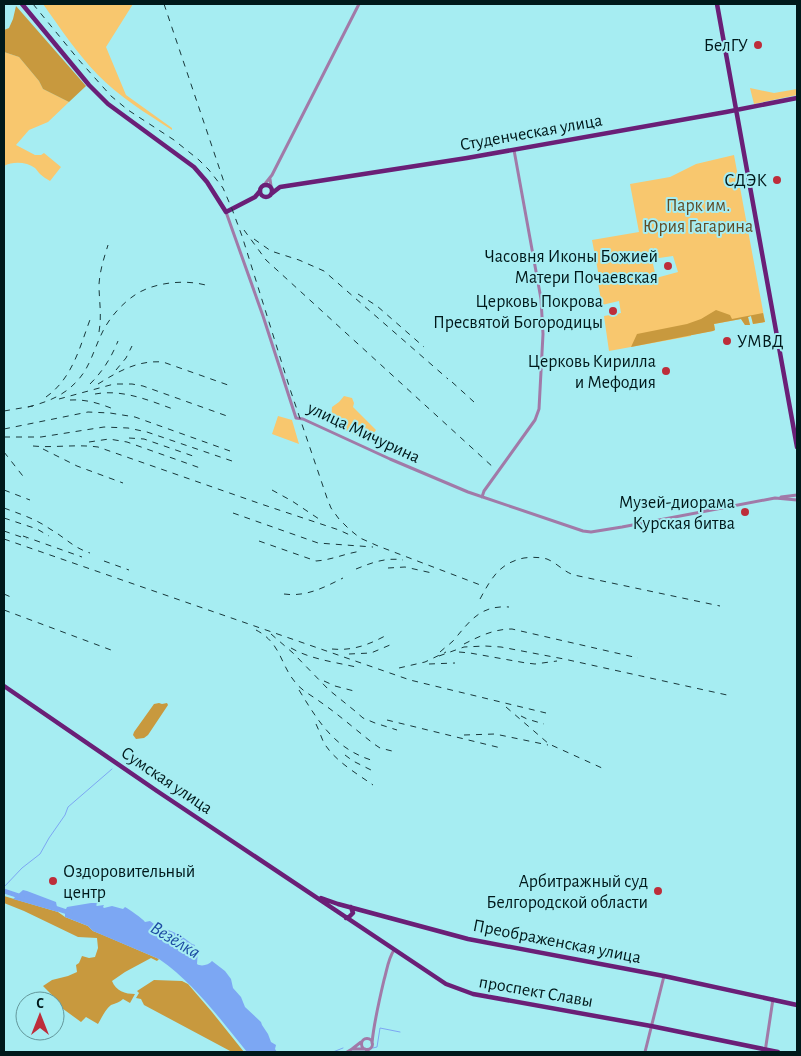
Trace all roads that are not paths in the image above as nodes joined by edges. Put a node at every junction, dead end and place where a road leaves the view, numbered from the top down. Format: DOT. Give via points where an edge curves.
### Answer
graph roads {
  1 [pos="22,4"];
  2 [pos="359,4"];
  3 [pos="717,4"];
  4 [pos="797,98"];
  5 [pos="736,110"];
  6 [pos="514,150"];
  7 [pos="507,151"];
  8 [pos="515,157"];
  9 [pos="270,178"];
  10 [pos="264,185"];
  11 [pos="271,186"];
  12 [pos="280,187"];
  13 [pos="260,191"];
  14 [pos="271,194"];
  15 [pos="255,197"];
  16 [pos="262,197"];
  17 [pos="226,212"];
  18 [pos="797,447"];
  19 [pos="797,495"];
  20 [pos="482,497"];
  21 [pos="775,498"];
  22 [pos="797,500"];
  23 [pos="4,686"];
  24 [pos="315,896"];
  25 [pos="350,907"];
  26 [pos="341,914"];
  27 [pos="346,918"];
  28 [pos="394,950"];
  29 [pos="664,976"];
  30 [pos="773,999"];
  31 [pos="797,1005"];
  32 [pos="651,1026"];
  33 [pos="374,1028"];
  34 [pos="363,1040"];
  35 [pos="372,1045"];
  36 [pos="352,1049"];
  37 [pos="365,1049"];
  38 [pos="765,1051"];
  39 [pos="347,1052"];
  40 [pos="369,1052"];
  41 [pos="375,1052"];
  42 [pos="645,1052"];
  43 [pos="778,1052"];
  1 -- 17 [label="main road, улица Мичурина" via="88,85 108,104 194,167"];
  2 -- 9 [label="street"];
  3 -- 5 [label="main road"];
  4 -- 5 [label="main road, Студенческая улица"];
  5 -- 6 [label="main road, Студенческая улица"];
  5 -- 18 [label="main road"];
  6 -- 7 [label="main road, Студенческая улица"];
  6 -- 8 [label="street"];
  7 -- 8 [label="street"];
  7 -- 12 [label="main road, Студенческая улица"];
  8 -- 20 [label="street" via="541,298 543,334 539,409 535,420"];
  9 -- 10 [label="street"];
  9 -- 11 [label="street"];
  10 -- 11 [label="main road"];
  10 -- 13 [label="main road"];
  11 -- 12 [label="main road"];
  11 -- 14 [label="main road"];
  12 -- 14 [label="main road, Студенческая улица"];
  13 -- 15 [label="main road"];
  13 -- 16 [label="main road"];
  14 -- 16 [label="main road" via="267,198"];
  15 -- 16 [label="main road"];
  15 -- 17 [label="main road"];
  17 -- 20 [label="street, улица Мичурина" via="296,418"];
  19 -- 21 [label="street"];
  20 -- 21 [label="street, улица Мичурина" via="591,532"];
  21 -- 22 [label="street, улица Мичурина"];
  23 -- 24 [label="main road, Сумская улица"];
  24 -- 25 [label="main road, Преображенская улица"];
  24 -- 26 [label="main road, проспект Славы"];
  25 -- 26 [label="main road" via="343,909"];
  25 -- 27 [label="main road" via="353,913"];
  25 -- 29 [label="main road, Преображенская улица" via="468,939"];
  26 -- 27 [label="main road, проспект Славы"];
  27 -- 28 [label="main road, проспект Славы"];
  28 -- 32 [label="main road, проспект Славы" via="446,984 468,993"];
  28 -- 33 [label="street"];
  29 -- 30 [label="main road, Преображенская улица"];
  29 -- 32 [label="street"];
  30 -- 31 [label="main road, Преображенская улица"];
  30 -- 38 [label="street"];
  32 -- 38 [label="main road, проспект Славы"];
  32 -- 42 [label="street"];
  33 -- 34 [label="street"];
  33 -- 35 [label="street"];
  34 -- 35 [label="street" via="370,1039"];
  34 -- 36 [label="street"];
  34 -- 37 [label="street"];
  35 -- 37 [label="street"];
  35 -- 41 [label="street"];
  36 -- 37 [label="street"];
  36 -- 39 [label="street"];
  37 -- 40 [label="street"];
  38 -- 43 [label="main road, проспект Славы"];
}
